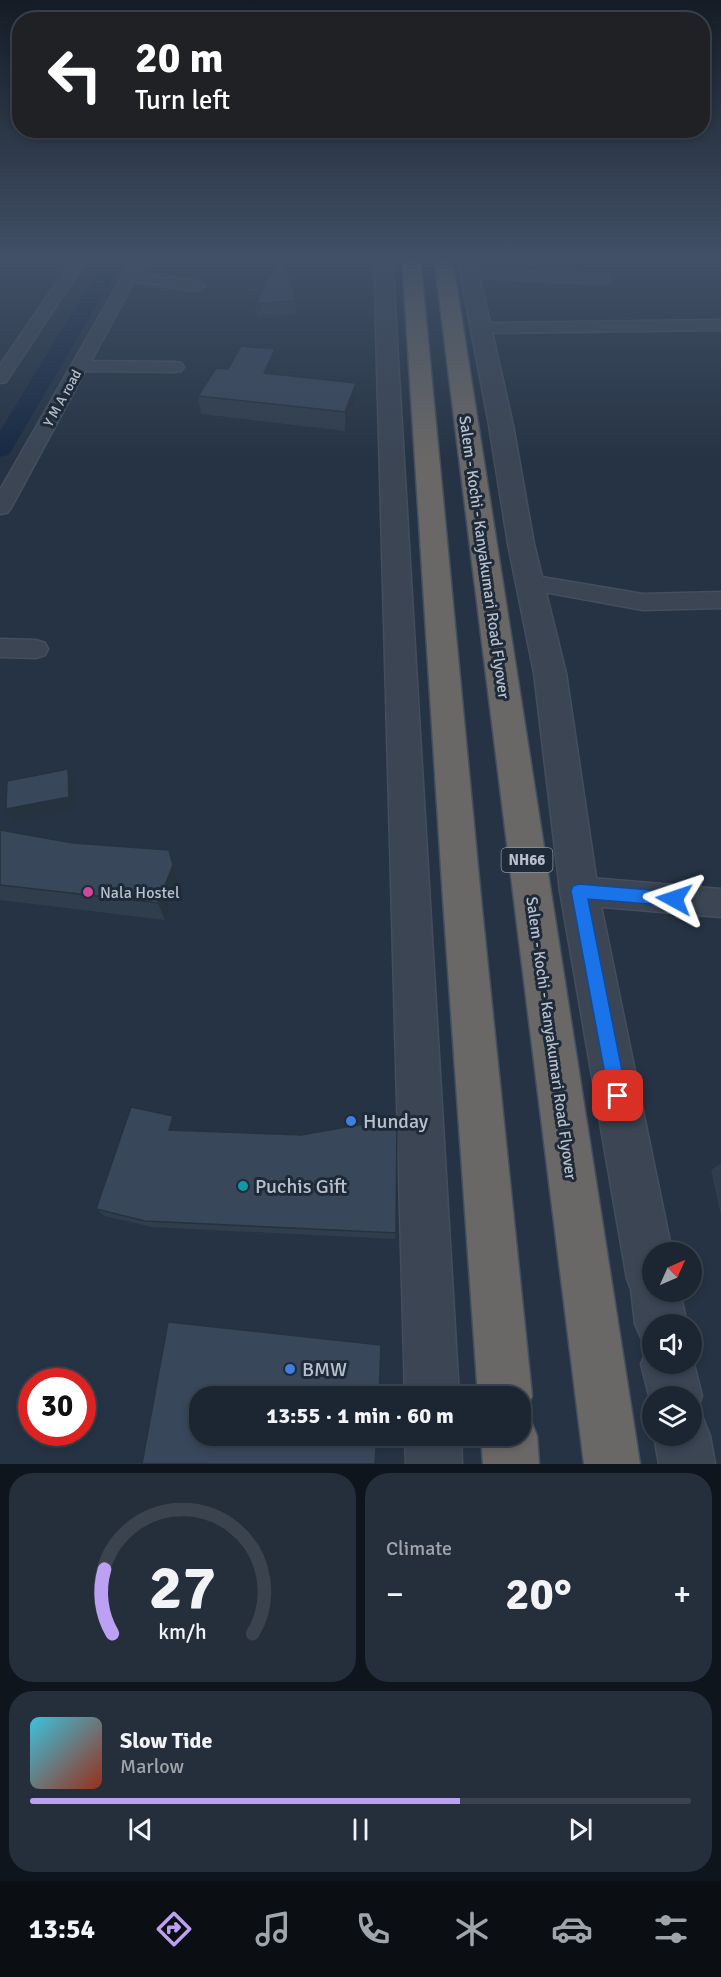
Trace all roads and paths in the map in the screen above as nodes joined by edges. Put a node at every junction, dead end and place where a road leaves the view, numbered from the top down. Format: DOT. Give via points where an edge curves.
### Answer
graph roads {
  1 [pos="34,324"];
  2 [pos="102,324"];
  3 [pos="386,324"];
  4 [pos="416,324"];
  5 [pos="467,324"];
  6 [pos="479,324"];
  7 [pos="721,325"];
  8 [pos="480,328"];
  9 [pos="79,366"];
  10 [pos="175,367"];
  11 [pos="3,368"];
  12 [pos="0,508"];
  13 [pos="530,583"];
  14 [pos="721,600"];
  15 [pos="0,648"];
  16 [pos="36,649"];
  17 [pos="579,891"];
  18 [pos="721,903"];
  19 [pos="645,1242"];
  20 [pos="432,1386"];
  21 [pos="505,1386"];
  22 [pos="433,1446"];
  23 [pos="510,1446"];
  24 [pos="684,1446"];
  25 [pos="434,1464"];
  26 [pos="511,1464"];
  27 [pos="612,1464"];
  28 [pos="687,1464"];
  1 -- 11 [label="street"];
  2 -- 9 [label="street, Y M A road"];
  3 -- 20 [label="street"];
  4 -- 21 [label="highway"];
  5 -- 27 [label="highway, Salem - Kochi - Kanyakumari Road Flyover / NH66"];
  6 -- 8 [label="street"];
  7 -- 8 [label="street"];
  8 -- 13 [label="street"];
  9 -- 10 [label="street"];
  9 -- 12 [label="street, Y M A road"];
  13 -- 14 [label="street" via="643,602"];
  13 -- 17 [label="street" via="550,673"];
  15 -- 16 [label="street"];
  17 -- 18 [label="street"];
  17 -- 19 [label="street"];
  22 -- 25 [label="street"];
  23 -- 26 [label="highway"];
  24 -- 28 [label="street"];
}
